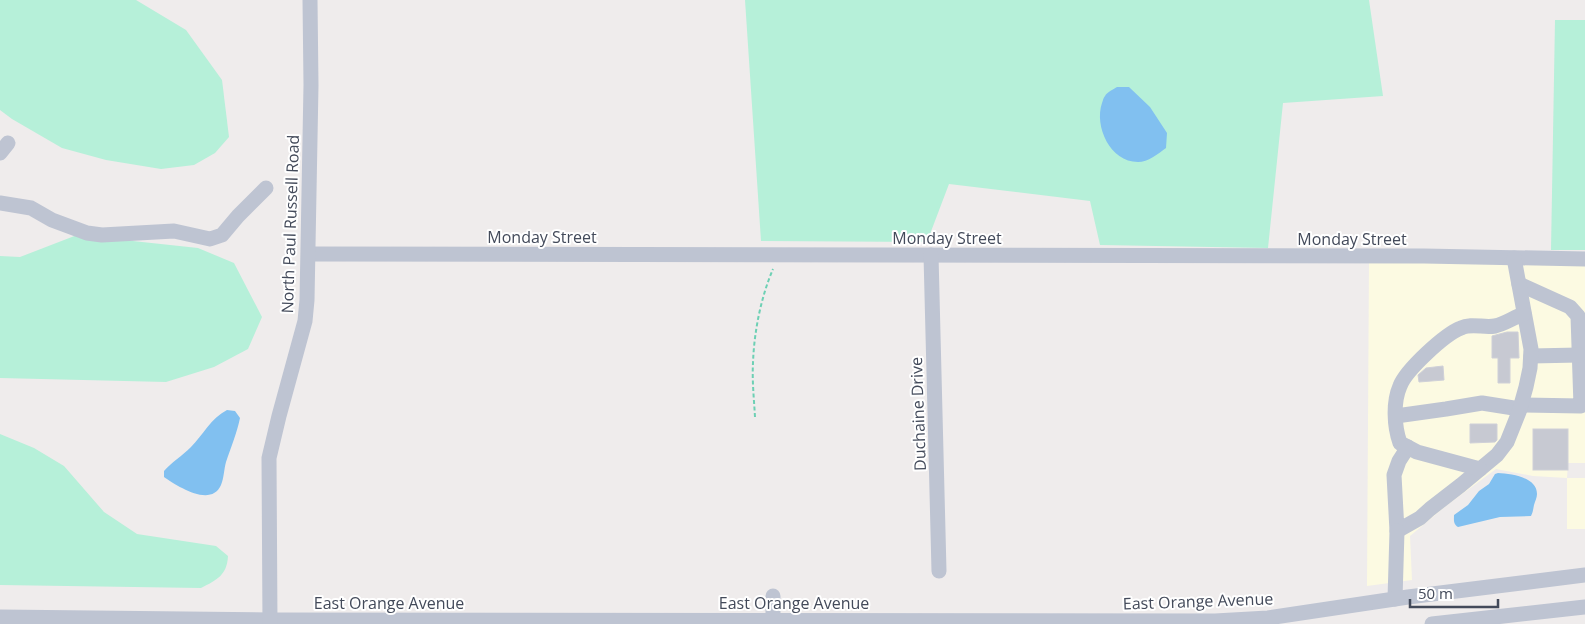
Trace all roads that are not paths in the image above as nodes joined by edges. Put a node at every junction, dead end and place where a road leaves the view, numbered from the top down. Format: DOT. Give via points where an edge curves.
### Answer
graph roads {
  1 [pos="310,0"];
  2 [pos="266,188"];
  3 [pos="0,203"];
  4 [pos="309,254"];
  5 [pos="931,255"];
  6 [pos="1514,258"];
  7 [pos="1585,259"];
  8 [pos="1519,284"];
  9 [pos="1524,314"];
  10 [pos="1579,355"];
  11 [pos="1531,356"];
  12 [pos="1520,407"];
  13 [pos="1396,416"];
  14 [pos="1408,447"];
  15 [pos="1480,469"];
  16 [pos="1396,531"];
  17 [pos="939,571"];
  18 [pos="1585,575"];
  19 [pos="773,596"];
  20 [pos="1395,599"];
  21 [pos="1585,607"];
  22 [pos="0,617"];
  23 [pos="270,622"];
  24 [pos="773,622"];
  25 [pos="1432,624"];
  1 -- 4 [label="street, North Paul Russell Road"];
  2 -- 3 [label="street" via="222,235 210,239 174,231 87,233 30,208"];
  4 -- 5 [label="street, Monday Street"];
  4 -- 23 [label="street, North Paul Russell Road" via="305,321 269,458"];
  5 -- 6 [label="street, Monday Street"];
  5 -- 17 [label="street, Duchaine Drive"];
  6 -- 7 [label="street, Monday Street"];
  6 -- 8 [label="street"];
  8 -- 9 [label="street"];
  8 -- 10 [label="street" via="1570,307 1578,316"];
  9 -- 11 [label="street"];
  9 -- 13 [label="street" via="1495,326 1464,326 1438,341 1401,383 1396,396"];
  10 -- 11 [label="street"];
  10 -- 12 [label="street" via="1581,406"];
  11 -- 12 [label="street"];
  12 -- 13 [label="street" via="1482,403"];
  12 -- 15 [label="street" via="1507,442"];
  13 -- 14 [label="street" via="1396,433 1400,443"];
  14 -- 15 [label="street"];
  14 -- 16 [label="street" via="1394,475"];
  15 -- 16 [label="street" via="1420,518"];
  16 -- 20 [label="street"];
  18 -- 20 [label="street, East Orange Avenue"];
  19 -- 24 [label="street"];
  20 -- 24 [label="street, East Orange Avenue" via="1268,618 1215,621"];
  21 -- 25 [label="street"];
  22 -- 23 [label="street, East Orange Avenue"];
  23 -- 24 [label="street, East Orange Avenue"];
}
